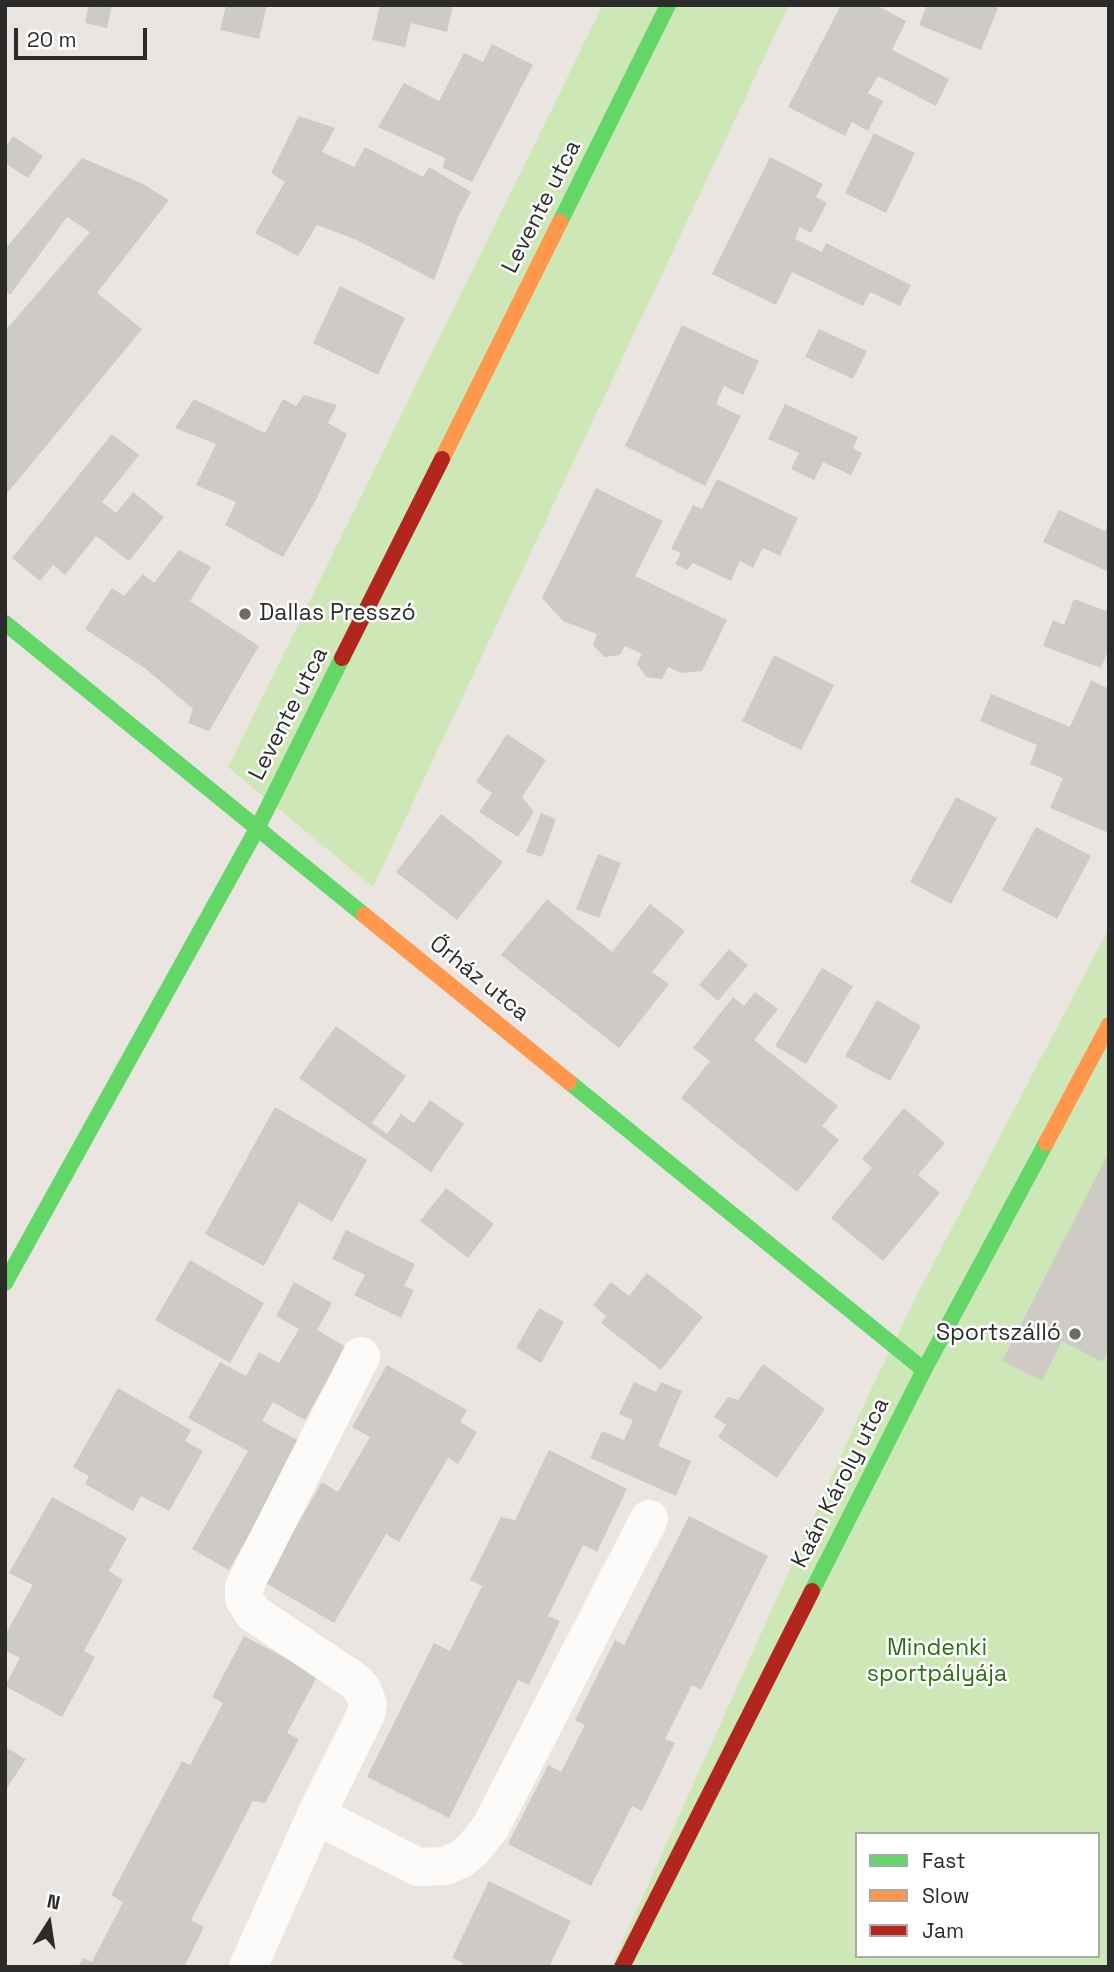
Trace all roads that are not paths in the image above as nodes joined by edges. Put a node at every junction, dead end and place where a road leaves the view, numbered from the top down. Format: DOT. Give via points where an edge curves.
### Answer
graph roads {
  1 [pos="668,5"];
  2 [pos="5,623"];
  3 [pos="258,827"];
  4 [pos="1109,1025"];
  5 [pos="5,1283"];
  6 [pos="361,1356"];
  7 [pos="924,1370"];
  8 [pos="649,1519"];
  9 [pos="316,1815"];
  10 [pos="248,1967"];
  11 [pos="622,1967"];
  1 -- 3 [label="street, Levente utca"];
  2 -- 3 [label="street, Őrház utca"];
  3 -- 5 [label="street, Levente utca"];
  3 -- 7 [label="street, Őrház utca"];
  4 -- 7 [label="street, Kaán Károly utca"];
  6 -- 9 [label="street" via="244,1587 244,1600 253,1613 356,1682 366,1696 366,1714"];
  7 -- 11 [label="street, Kaán Károly utca"];
  8 -- 9 [label="street" via="490,1828 472,1850 445,1866 418,1867"];
  9 -- 10 [label="street"];
}
